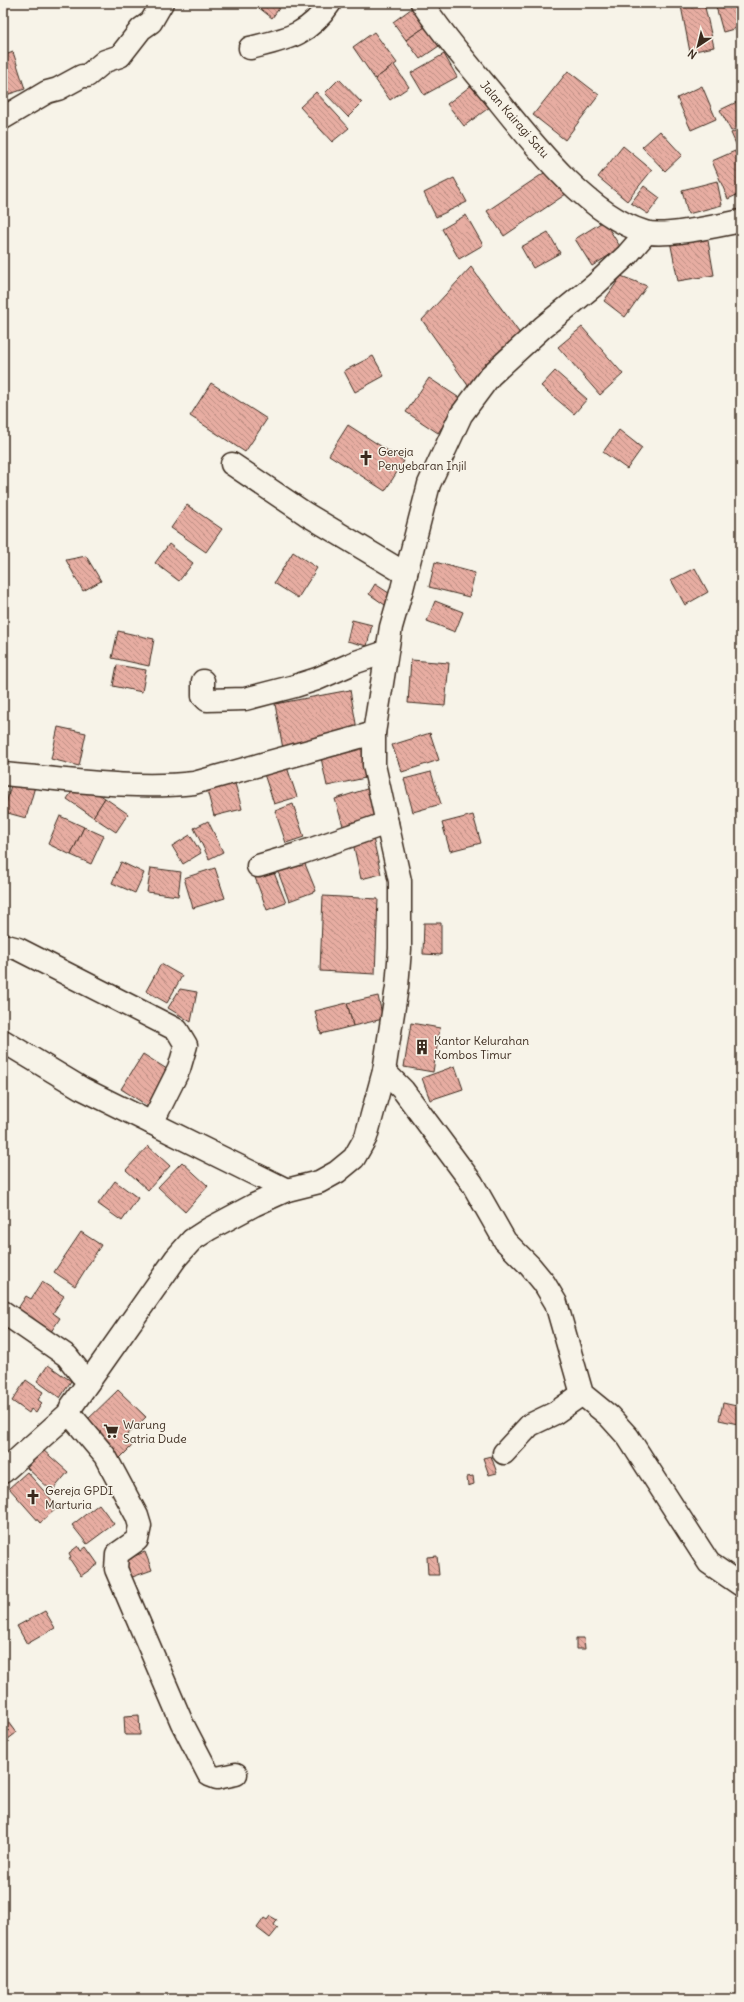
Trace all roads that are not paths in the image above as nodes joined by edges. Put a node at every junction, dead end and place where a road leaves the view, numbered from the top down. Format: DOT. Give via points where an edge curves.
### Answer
graph roads {
  1 [pos="162,3"];
  2 [pos="422,3"];
  3 [pos="324,5"];
  4 [pos="250,48"];
  5 [pos="3,118"];
  6 [pos="741,221"];
  7 [pos="646,233"];
  8 [pos="232,464"];
  9 [pos="406,574"];
  10 [pos="386,652"];
  11 [pos="203,681"];
  12 [pos="374,732"];
  13 [pos="3,774"];
  14 [pos="387,823"];
  15 [pos="258,866"];
  16 [pos="3,945"];
  17 [pos="3,1041"];
  18 [pos="384,1071"];
  19 [pos="152,1123"];
  20 [pos="288,1190"];
  21 [pos="3,1312"];
  22 [pos="89,1381"];
  23 [pos="582,1394"];
  24 [pos="69,1413"];
  25 [pos="504,1453"];
  26 [pos="3,1472"];
  27 [pos="741,1585"];
  28 [pos="236,1774"];
  1 -- 5 [label="street" via="151,22 141,29 120,56 105,61 87,76 47,92"];
  2 -- 7 [label="street, Jalan Kairagi Satu" via="449,40 568,180 598,207"];
  3 -- 4 [label="street" via="309,27 296,35"];
  6 -- 7 [label="street" via="671,233"];
  7 -- 9 [label="street" via="601,279 490,376 461,415 429,484"];
  8 -- 9 [label="street" via="306,514"];
  9 -- 10 [label="street"];
  10 -- 11 [label="street" via="317,679 245,699 207,700 204,696"];
  10 -- 12 [label="street"];
  12 -- 13 [label="street" via="194,782 172,785"];
  12 -- 14 [label="street" via="374,765"];
  14 -- 15 [label="street"];
  14 -- 18 [label="street" via="400,882 400,927 397,987"];
  16 -- 19 [label="street" via="18,949 177,1030 186,1045 179,1069"];
  17 -- 19 [label="street" via="81,1088"];
  18 -- 20 [label="street" via="366,1137 354,1158 319,1182"];
  18 -- 23 [label="street" via="403,1090 472,1183 505,1241 544,1283 556,1303"];
  19 -- 20 [label="street"];
  20 -- 22 [label="street" via="247,1209 192,1240 176,1258"];
  21 -- 22 [label="street" via="67,1356"];
  22 -- 24 [label="street"];
  23 -- 25 [label="street" via="555,1413 530,1425"];
  23 -- 27 [label="street" via="609,1416 628,1437 709,1562"];
  24 -- 26 [label="street"];
  24 -- 28 [label="street" via="105,1456 137,1516 140,1533 137,1540 117,1554 116,1569 182,1723 209,1775 217,1778"];
}
